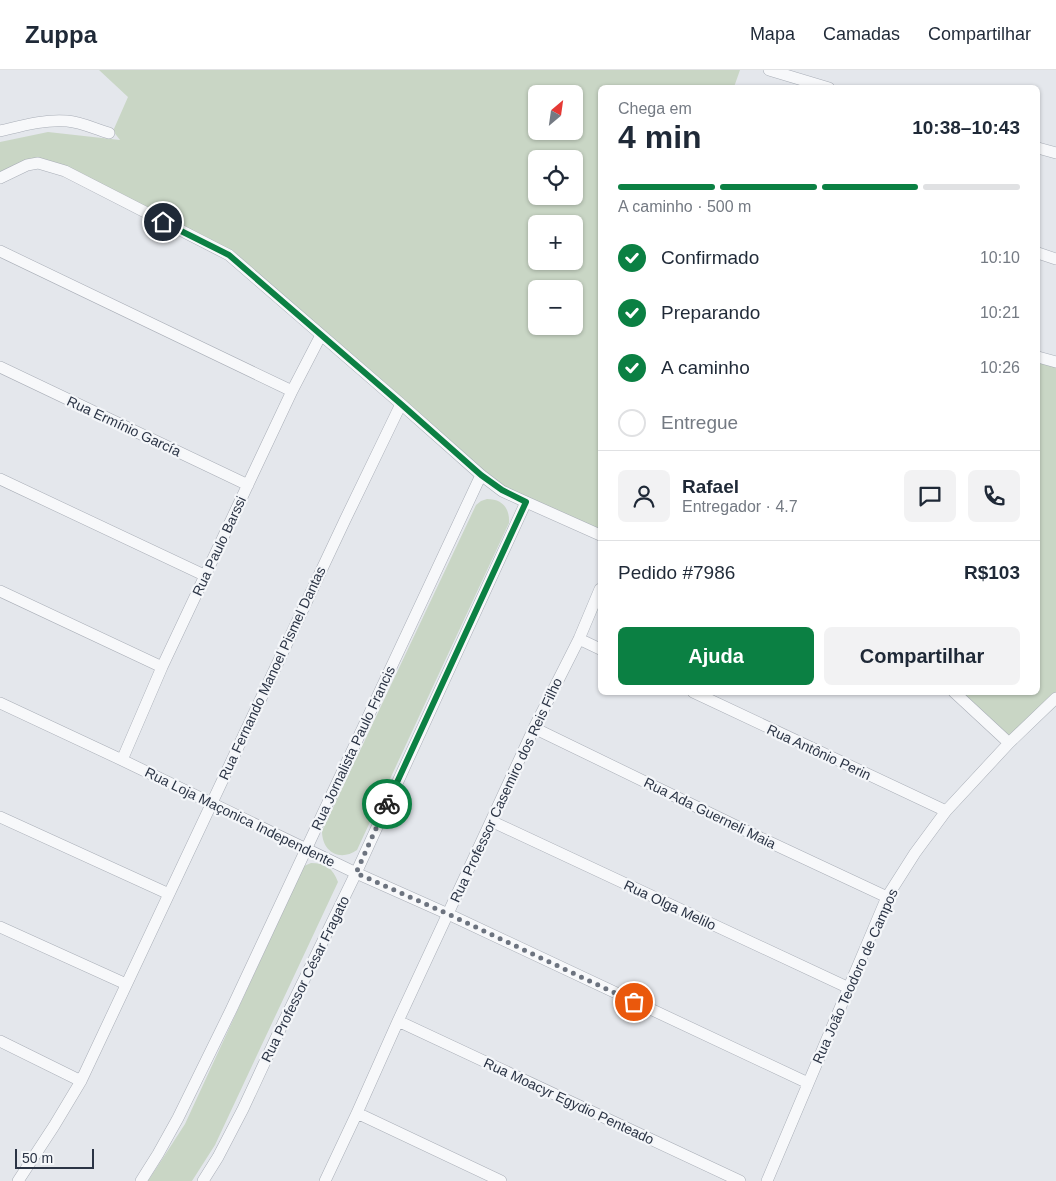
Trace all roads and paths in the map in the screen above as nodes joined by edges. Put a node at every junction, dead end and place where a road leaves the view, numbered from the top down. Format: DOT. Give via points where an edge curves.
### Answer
graph roads {
  1 [pos="769,70"];
  2 [pos="819,85"];
  3 [pos="0,132"];
  4 [pos="109,133"];
  5 [pos="1040,149"];
  6 [pos="1056,153"];
  7 [pos="0,178"];
  8 [pos="0,251"];
  9 [pos="1040,254"];
  10 [pos="1056,259"];
  11 [pos="321,335"];
  12 [pos="1040,358"];
  13 [pos="1056,362"];
  14 [pos="0,367"];
  15 [pos="292,391"];
  16 [pos="401,404"];
  17 [pos="481,475"];
  18 [pos="0,479"];
  19 [pos="248,485"];
  20 [pos="526,502"];
  21 [pos="598,534"];
  22 [pos="206,576"];
  23 [pos="0,591"];
  24 [pos="598,594"];
  25 [pos="578,639"];
  26 [pos="598,648"];
  27 [pos="162,667"];
  28 [pos="698,695"];
  29 [pos="957,695"];
  30 [pos="1056,698"];
  31 [pos="0,703"];
  32 [pos="534,728"];
  33 [pos="1009,743"];
  34 [pos="122,760"];
  35 [pos="211,804"];
  36 [pos="946,811"];
  37 [pos="0,817"];
  38 [pos="491,821"];
  39 [pos="306,849"];
  40 [pos="356,873"];
  41 [pos="169,894"];
  42 [pos="887,897"];
  43 [pos="448,914"];
  44 [pos="0,927"];
  45 [pos="126,984"];
  46 [pos="849,988"];
  47 [pos="398,1021"];
  48 [pos="0,1041"];
  49 [pos="81,1081"];
  50 [pos="808,1083"];
  51 [pos="357,1114"];
  52 [pos="18,1181"];
  53 [pos="141,1181"];
  54 [pos="203,1181"];
  55 [pos="325,1181"];
  56 [pos="501,1181"];
  57 [pos="740,1181"];
  58 [pos="767,1181"];
  1 -- 2 [label="street"];
  3 -- 4 [label="street" via="67,121"];
  5 -- 6 [label="street"];
  7 -- 11 [label="street" via="38,163 65,170 229,255"];
  8 -- 15 [label="street"];
  9 -- 10 [label="street"];
  11 -- 15 [label="street, Rua Paulo Barssi"];
  11 -- 16 [label="street"];
  12 -- 13 [label="street"];
  14 -- 19 [label="street, Rua Ermínio García"];
  15 -- 19 [label="street, Rua Paulo Barssi"];
  16 -- 17 [label="street"];
  16 -- 35 [label="street, Rua Fernando Manoel Pismel Dantas"];
  17 -- 20 [label="street"];
  17 -- 39 [label="street, Rua Jornalista Paulo Francis"];
  18 -- 22 [label="street"];
  19 -- 22 [label="street, Rua Paulo Barssi"];
  20 -- 21 [label="street"];
  20 -- 40 [label="street, Rua Professor César Fragato"];
  22 -- 27 [label="street, Rua Paulo Barssi"];
  23 -- 27 [label="street"];
  24 -- 25 [label="street, Rua Professor Casemiro dos Reis Filho"];
  25 -- 26 [label="street"];
  25 -- 32 [label="street, Rua Professor Casemiro dos Reis Filho"];
  27 -- 34 [label="street, Rua Paulo Barssi"];
  28 -- 36 [label="street, Rua Antônio Perin"];
  29 -- 33 [label="street"];
  30 -- 33 [label="street, Rua João Teodoro de Campos"];
  31 -- 34 [label="street, Rua Loja Maçonica Independente"];
  32 -- 38 [label="street, Rua Professor Casemiro dos Reis Filho"];
  32 -- 42 [label="street, Rua Ada Guerneli Maia"];
  33 -- 36 [label="street, Rua João Teodoro de Campos"];
  34 -- 35 [label="street, Rua Loja Maçonica Independente"];
  35 -- 39 [label="street, Rua Loja Maçonica Independente"];
  35 -- 41 [label="street, Rua Fernando Manoel Pismel Dantas"];
  36 -- 42 [label="street, Rua João Teodoro de Campos"];
  37 -- 41 [label="street"];
  38 -- 43 [label="street, Rua Professor Casemiro dos Reis Filho"];
  38 -- 46 [label="street, Rua Olga Melilo"];
  39 -- 40 [label="street, Rua Loja Maçonica Independente"];
  39 -- 53 [label="street, Rua Jornalista Paulo Francis" via="200,1073"];
  40 -- 43 [label="street, Rua Loja Maçonica Independente"];
  40 -- 54 [label="street, Rua Professor César Fragato" via="243,1109"];
  41 -- 45 [label="street, Rua Fernando Manoel Pismel Dantas"];
  42 -- 46 [label="street, Rua João Teodoro de Campos"];
  43 -- 47 [label="street, Rua Professor Casemiro dos Reis Filho"];
  43 -- 50 [label="street, Rua Loja Maçonica Independente"];
  44 -- 45 [label="street"];
  45 -- 49 [label="street, Rua Fernando Manoel Pismel Dantas"];
  46 -- 50 [label="street, Rua João Teodoro de Campos"];
  47 -- 51 [label="street, Rua Professor Casemiro dos Reis Filho"];
  47 -- 57 [label="street, Rua Moacyr Egydio Penteado"];
  48 -- 49 [label="street"];
  49 -- 52 [label="street, Rua Fernando Manoel Pismel Dantas"];
  50 -- 58 [label="street, Rua João Teodoro de Campos"];
  51 -- 55 [label="street, Rua Professor Casemiro dos Reis Filho"];
  51 -- 56 [label="street"];
}
